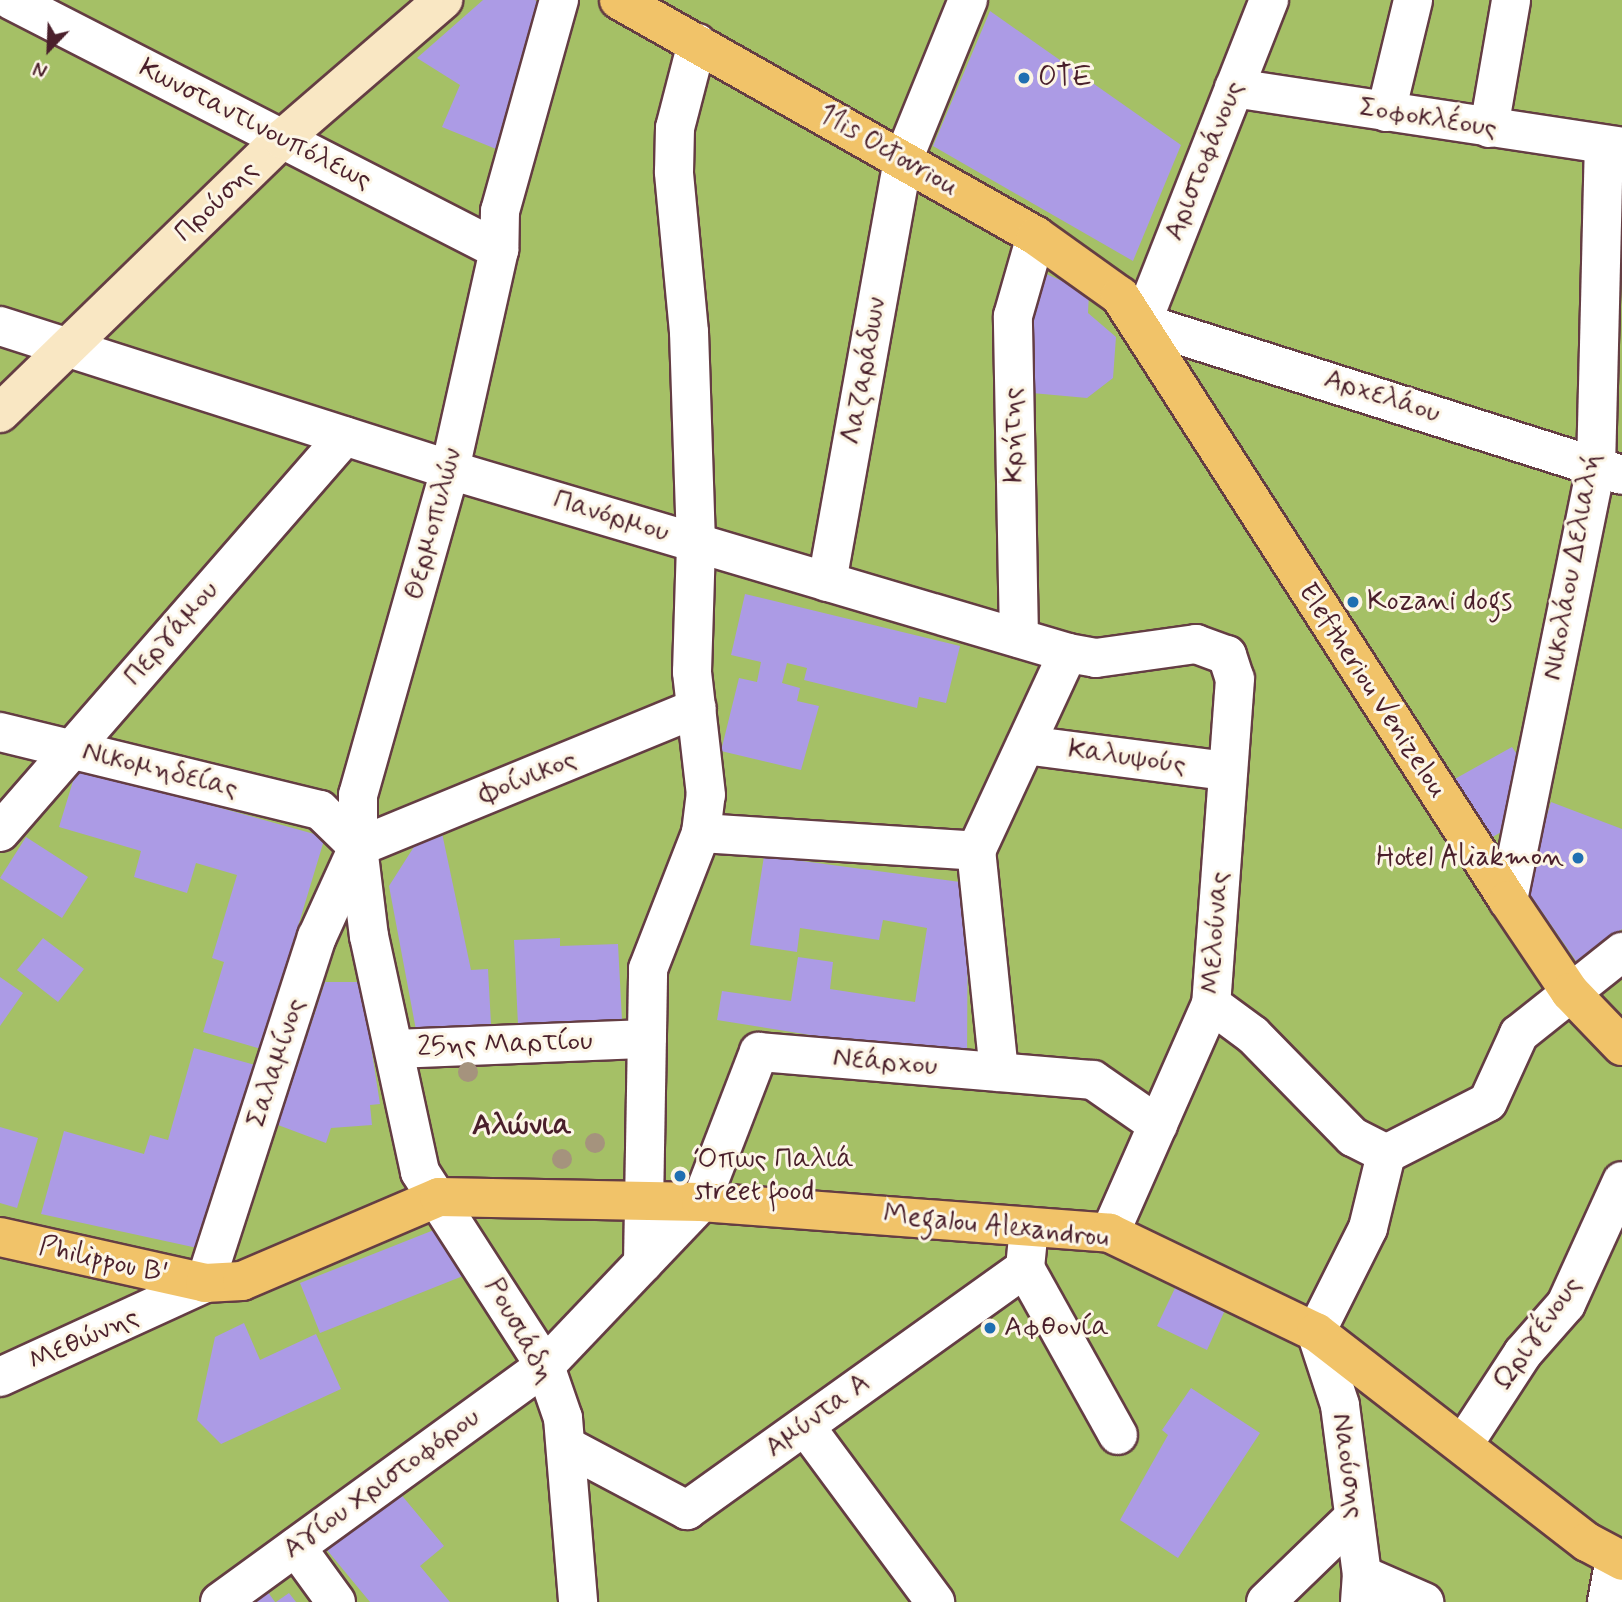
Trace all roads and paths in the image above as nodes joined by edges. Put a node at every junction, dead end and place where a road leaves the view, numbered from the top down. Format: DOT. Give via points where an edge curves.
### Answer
graph roads {
  1 [pos="443,0"];
  2 [pos="559,0"];
  3 [pos="619,0"];
  4 [pos="968,0"];
  5 [pos="1269,0"];
  6 [pos="1413,0"];
  7 [pos="1511,0"];
  8 [pos="28,4"];
  9 [pos="661,11"];
  10 [pos="697,43"];
  11 [pos="1234,88"];
  12 [pos="1386,112"];
  13 [pos="1489,128"];
  14 [pos="282,139"];
  15 [pos="1613,147"];
  16 [pos="903,160"];
  17 [pos="1036,236"];
  18 [pos="499,250"];
  19 [pos="1142,323"];
  20 [pos="0,326"];
  21 [pos="66,347"];
  22 [pos="0,413"];
  23 [pos="345,436"];
  24 [pos="450,470"];
  25 [pos="1609,471"];
  26 [pos="696,542"];
  27 [pos="827,582"];
  28 [pos="1019,638"];
  29 [pos="1068,653"];
  30 [pos="1227,654"];
  31 [pos="697,708"];
  32 [pos="0,732"];
  33 [pos="1026,745"];
  34 [pos="72,749"];
  35 [pos="1227,771"];
  36 [pos="358,795"];
  37 [pos="320,810"];
  38 [pos="0,832"];
  39 [pos="701,834"];
  40 [pos="358,847"];
  41 [pos="976,852"];
  42 [pos="1508,900"];
  43 [pos="1622,952"];
  44 [pos="1570,992"];
  45 [pos="1211,1004"];
  46 [pos="648,1040"];
  47 [pos="1622,1046"];
  48 [pos="395,1049"];
  49 [pos="999,1072"];
  50 [pos="1158,1125"];
  51 [pos="1386,1154"];
  52 [pos="1622,1181"];
  53 [pos="439,1197"];
  54 [pos="645,1200"];
  55 [pos="701,1202"];
  56 [pos="1029,1227"];
  57 [pos="1110,1233"];
  58 [pos="0,1237"];
  59 [pos="643,1263"];
  60 [pos="1025,1268"];
  61 [pos="205,1283"];
  62 [pos="1316,1332"];
  63 [pos="545,1366"];
  64 [pos="0,1377"];
  65 [pos="805,1426"];
  66 [pos="1118,1435"];
  67 [pos="1462,1445"];
  68 [pos="568,1447"];
  69 [pos="1353,1518"];
  70 [pos="296,1547"];
  71 [pos="1618,1560"];
  72 [pos="1361,1588"];
  73 [pos="220,1602"];
  74 [pos="335,1602"];
  75 [pos="578,1602"];
  76 [pos="935,1602"];
  77 [pos="1266,1602"];
  78 [pos="1423,1602"];
  79 [pos="1606,1602"];
  1 -- 14 [label="street, Προύσης"];
  2 -- 18 [label="street, Θερμοπυλών" via="500,211"];
  3 -- 9 [label="main road, 11is Octovriou"];
  4 -- 16 [label="street, Λαζαράδων"];
  5 -- 11 [label="street, Αριστοφάνους"];
  6 -- 12 [label="street"];
  7 -- 13 [label="street"];
  8 -- 14 [label="street, Κωνσταντινουπόλεως"];
  9 -- 10 [label="main road, 11is Octovriou"];
  10 -- 16 [label="main road, 11is Octovriou"];
  10 -- 26 [label="street" via="675,128 674,172 689,332"];
  11 -- 12 [label="street, Σοφοκλέους"];
  11 -- 19 [label="street, Αριστοφάνους"];
  12 -- 13 [label="street, Σοφοκλέους"];
  13 -- 15 [label="street, Σοφοκλέους"];
  14 -- 18 [label="street, Κωνσταντινουπόλεως"];
  14 -- 21 [label="street, Προύσης"];
  15 -- 25 [label="street, Νικολάου Δελιαλή"];
  16 -- 17 [label="main road, 11is Octovriou"];
  16 -- 27 [label="street, Λαζαράδων"];
  17 -- 19 [label="main road, 11is Octovriou" via="1120,296"];
  17 -- 28 [label="street, Κρήτης" via="1013,316"];
  18 -- 24 [label="street, Θερμοπυλών"];
  19 -- 25 [label="street, Αρχελάου"];
  19 -- 42 [label="main road, Eleftheriou Venizelou" via="1283,556"];
  20 -- 21 [label="street, Πανόρμου"];
  21 -- 22 [label="street, Προύσης"];
  21 -- 23 [label="street, Πανόρμου"];
  23 -- 24 [label="street, Πανόρμου"];
  23 -- 34 [label="street, Περγάμου"];
  24 -- 26 [label="street, Πανόρμου"];
  24 -- 36 [label="street, Θερμοπυλών"];
  25 -- 42 [label="street, Νικολάου Δελιαλή"];
  26 -- 27 [label="street, Πανόρμου"];
  26 -- 31 [label="street" via="692,672"];
  27 -- 28 [label="street, Πανόρμου"];
  28 -- 29 [label="street, Πανόρμου"];
  29 -- 30 [label="street, Πανόρμου" via="1096,658 1196,645"];
  29 -- 33 [label="street"];
  30 -- 35 [label="street, Μελούνας" via="1235,679"];
  31 -- 39 [label="street" via="706,795"];
  31 -- 40 [label="street, Φοίνικος"];
  32 -- 34 [label="street, Νικομηδείας"];
  33 -- 35 [label="street, Καλυψούς"];
  33 -- 41 [label="street"];
  34 -- 37 [label="street, Νικομηδείας"];
  34 -- 38 [label="street, Περγάμου"];
  35 -- 45 [label="street, Μελούνας"];
  36 -- 37 [label="street" via="338,809"];
  36 -- 40 [label="street, Θερμοπυλών"];
  37 -- 40 [label="street"];
  39 -- 41 [label="street"];
  39 -- 46 [label="street" via="656,937"];
  40 -- 48 [label="street, Θερμοπυλών" via="369,936"];
  40 -- 61 [label="street, Σαλαμίνος" via="317,937"];
  41 -- 49 [label="street"];
  42 -- 44 [label="main road, Eleftheriou Venizelou"];
  43 -- 44 [label="street"];
  44 -- 47 [label="main road, Eleftheriou Venizelou"];
  44 -- 51 [label="street" via="1519,1034 1488,1102"];
  45 -- 50 [label="street, Μελούνας"];
  45 -- 51 [label="street" via="1253,1035 1345,1130"];
  46 -- 48 [label="street, 25ης Μαρτίου"];
  46 -- 54 [label="street"];
  48 -- 53 [label="street, 25ης Μαρτίου" via="420,1172 428,1191"];
  49 -- 50 [label="street, Νεάρχου" via="1093,1080"];
  49 -- 55 [label="street, Νεάρχου" via="759,1052"];
  50 -- 57 [label="street, Μελούνας"];
  51 -- 62 [label="street" via="1368,1228"];
  52 -- 67 [label="street, Ωριγένους" via="1566,1304 1523,1353"];
  53 -- 54 [label="main road, Megalou Alexandrou"];
  53 -- 61 [label="main road, Megalou Alexandrou" via="242,1281"];
  53 -- 63 [label="street, Ρουσιάδη"];
  54 -- 55 [label="main road, Megalou Alexandrou"];
  54 -- 59 [label="street"];
  55 -- 56 [label="main road, Megalou Alexandrou"];
  55 -- 59 [label="street, Αγίου Χριστοφόρου"];
  56 -- 57 [label="main road, Megalou Alexandrou"];
  56 -- 60 [label="street"];
  57 -- 62 [label="main road, Megalou Alexandrou"];
  58 -- 61 [label="main road, Philippou B'"];
  59 -- 63 [label="street, Αγίου Χριστοφόρου"];
  60 -- 65 [label="street, Αμύντα A"];
  60 -- 66 [label="street"];
  61 -- 64 [label="street, Μεθώνης"];
  62 -- 67 [label="main road, Megalou Alexandrou"];
  62 -- 69 [label="street, Ναούσης" via="1340,1405"];
  63 -- 68 [label="street, Ρουσιάδη"];
  63 -- 70 [label="street, Αγίου Χριστοφόρου"];
  65 -- 68 [label="street, Αμύντα A" via="687,1510"];
  65 -- 76 [label="street"];
  67 -- 71 [label="main road, Megalou Alexandrou"];
  68 -- 75 [label="street, Ρουσιάδη"];
  69 -- 72 [label="street, Ναούσης"];
  69 -- 77 [label="street"];
  70 -- 73 [label="street, Αγίου Χριστοφόρου"];
  70 -- 74 [label="street"];
  71 -- 79 [label="street"];
  72 -- 78 [label="street"];
}
